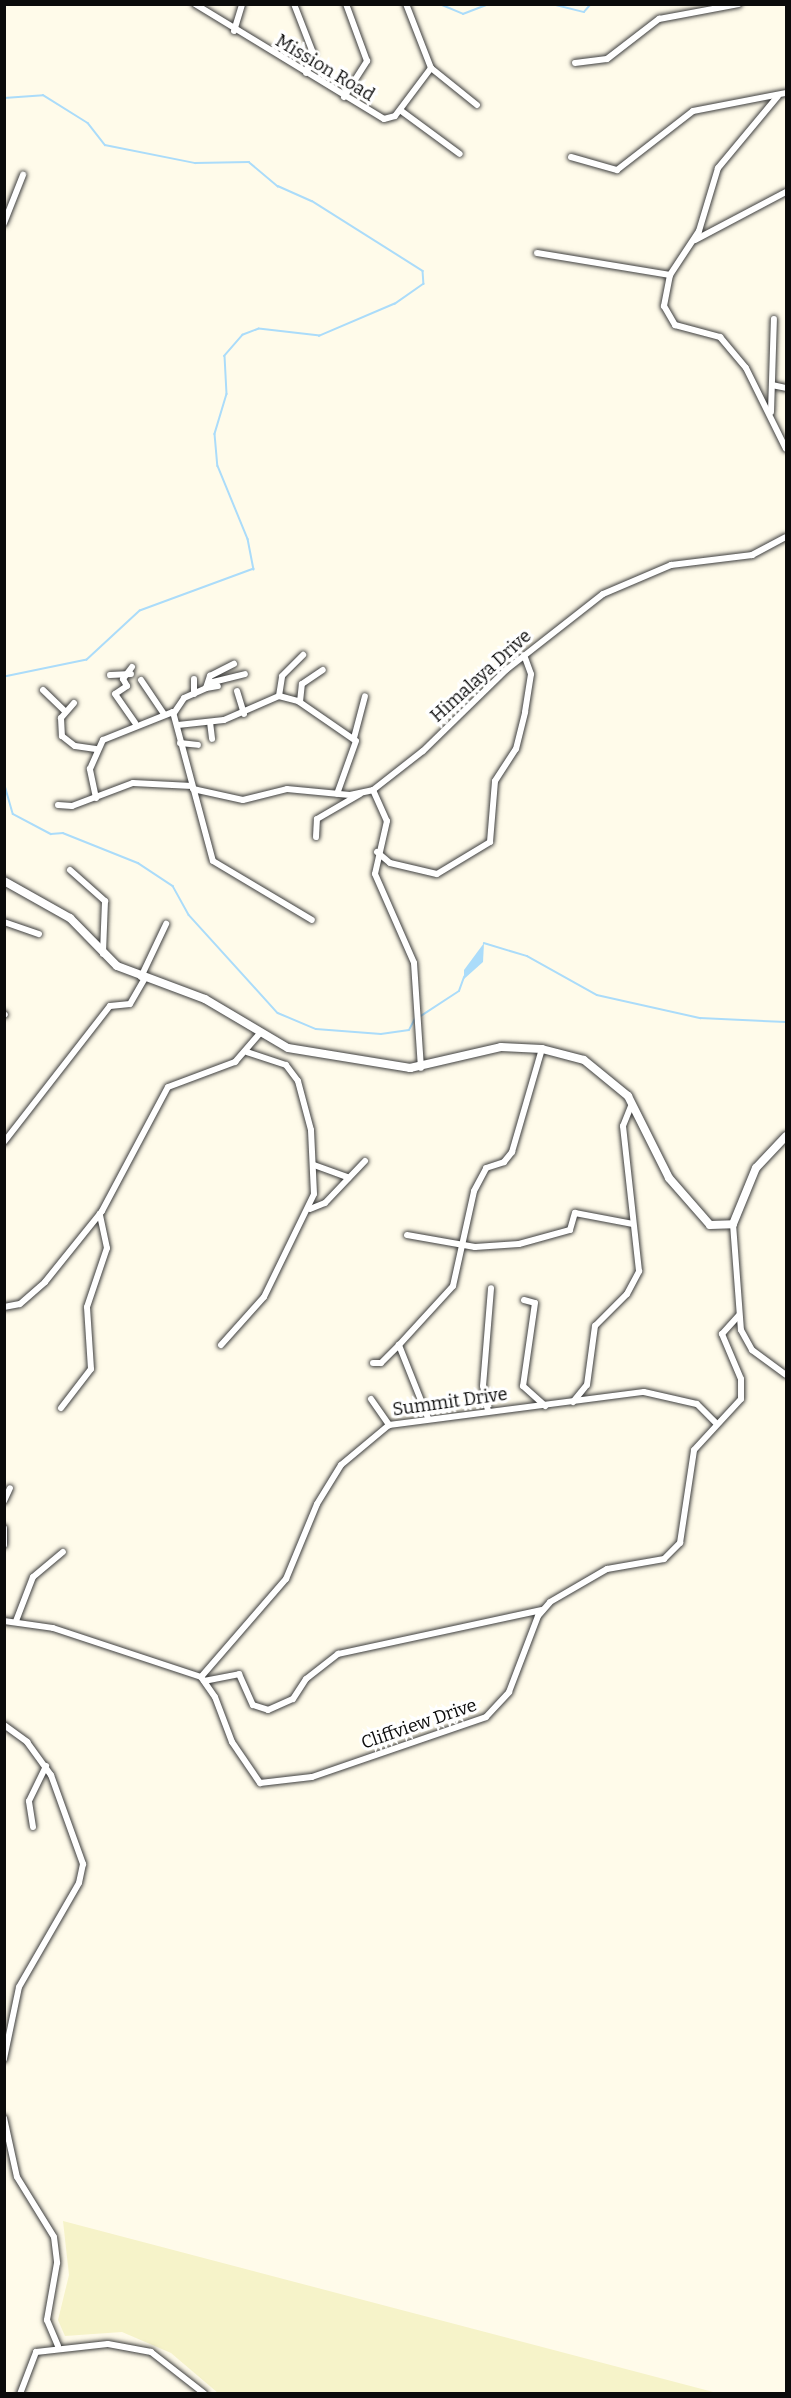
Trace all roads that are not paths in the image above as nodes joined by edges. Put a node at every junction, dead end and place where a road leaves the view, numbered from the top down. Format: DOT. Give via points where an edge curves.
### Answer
graph roads {
  1 [pos="195,4"];
  2 [pos="242,4"];
  3 [pos="294,4"];
  4 [pos="346,4"];
  5 [pos="406,4"];
  6 [pos="739,4"];
  7 [pos="234,31"];
  8 [pos="575,63"];
  9 [pos="431,68"];
  10 [pos="306,74"];
  11 [pos="786,93"];
  12 [pos="778,96"];
  13 [pos="344,97"];
  14 [pos="477,105"];
  15 [pos="400,110"];
  16 [pos="460,154"];
  17 [pos="571,157"];
  18 [pos="23,175"];
  19 [pos="786,192"];
  20 [pos="4,223"];
  21 [pos="695,240"];
  22 [pos="537,253"];
  23 [pos="670,275"];
  24 [pos="774,319"];
  25 [pos="772,386"];
  26 [pos="786,388"];
  27 [pos="771,415"];
  28 [pos="786,449"];
  29 [pos="786,537"];
  30 [pos="524,655"];
  31 [pos="303,656"];
  32 [pos="234,664"];
  33 [pos="323,670"];
  34 [pos="245,674"];
  35 [pos="110,675"];
  36 [pos="194,679"];
  37 [pos="141,680"];
  38 [pos="208,686"];
  39 [pos="218,686"];
  40 [pos="43,690"];
  41 [pos="237,691"];
  42 [pos="194,694"];
  43 [pos="279,696"];
  44 [pos="365,696"];
  45 [pos="74,702"];
  46 [pos="300,702"];
  47 [pos="65,711"];
  48 [pos="163,713"];
  49 [pos="174,713"];
  50 [pos="244,714"];
  51 [pos="210,722"];
  52 [pos="135,723"];
  53 [pos="178,725"];
  54 [pos="354,738"];
  55 [pos="212,739"];
  56 [pos="180,743"];
  57 [pos="198,745"];
  58 [pos="96,749"];
  59 [pos="193,787"];
  60 [pos="373,790"];
  61 [pos="337,794"];
  62 [pos="360,794"];
  63 [pos="96,798"];
  64 [pos="58,805"];
  65 [pos="316,837"];
  66 [pos="377,852"];
  67 [pos="70,870"];
  68 [pos="4,881"];
  69 [pos="312,920"];
  70 [pos="4,922"];
  71 [pos="166,924"];
  72 [pos="39,934"];
  73 [pos="102,955"];
  74 [pos="143,978"];
  75 [pos="260,1034"];
  76 [pos="542,1049"];
  77 [pos="247,1052"];
  78 [pos="421,1068"];
  79 [pos="632,1104"];
  80 [pos="786,1136"];
  81 [pos="4,1142"];
  82 [pos="365,1161"];
  83 [pos="314,1165"];
  84 [pos="349,1178"];
  85 [pos="310,1209"];
  86 [pos="100,1214"];
  87 [pos="633,1224"];
  88 [pos="733,1224"];
  89 [pos="407,1235"];
  90 [pos="464,1246"];
  91 [pos="491,1288"];
  92 [pos="524,1300"];
  93 [pos="4,1307"];
  94 [pos="739,1316"];
  95 [pos="221,1345"];
  96 [pos="399,1345"];
  97 [pos="373,1363"];
  98 [pos="786,1375"];
  99 [pos="371,1399"];
  100 [pos="572,1402"];
  101 [pos="546,1406"];
  102 [pos="61,1408"];
  103 [pos="488,1411"];
  104 [pos="428,1418"];
  105 [pos="717,1424"];
  106 [pos="389,1425"];
  107 [pos="10,1488"];
  108 [pos="4,1501"];
  109 [pos="4,1528"];
  110 [pos="4,1545"];
  111 [pos="63,1552"];
  112 [pos="542,1610"];
  113 [pos="4,1621"];
  114 [pos="16,1621"];
  115 [pos="202,1679"];
  116 [pos="4,1725"];
  117 [pos="46,1766"];
  118 [pos="33,1827"];
  119 [pos="4,2059"];
  120 [pos="4,2118"];
  121 [pos="58,2346"];
  122 [pos="20,2394"];
  123 [pos="206,2394"];
  1 -- 7 [label="street, Mission Road"];
  2 -- 7 [label="street"];
  3 -- 10 [label="street" via="313,53"];
  4 -- 13 [label="street" via="367,61"];
  5 -- 9 [label="street"];
  6 -- 8 [label="street" via="658,19 607,59"];
  7 -- 10 [label="street, Mission Road"];
  9 -- 14 [label="street"];
  9 -- 15 [label="street"];
  10 -- 13 [label="street, Mission Road"];
  11 -- 12 [label="street"];
  12 -- 17 [label="street" via="693,111 618,170"];
  12 -- 21 [label="street" via="718,168"];
  13 -- 15 [label="street, Mission Road" via="384,119"];
  15 -- 16 [label="street"];
  18 -- 20 [label="street"];
  19 -- 21 [label="street"];
  21 -- 23 [label="street"];
  22 -- 23 [label="street"];
  23 -- 27 [label="street" via="664,306 669,321 720,338 751,375"];
  24 -- 25 [label="street"];
  25 -- 26 [label="street"];
  25 -- 27 [label="street"];
  27 -- 28 [label="street"];
  29 -- 30 [label="street, Himalaya Drive" via="752,555 679,563 635,579 592,601"];
  30 -- 60 [label="street, Himalaya Drive" via="423,751"];
  30 -- 66 [label="street" via="531,674 525,712 516,749 495,781 490,842 438,874 390,863"];
  31 -- 43 [label="street" via="282,676"];
  32 -- 38 [label="street" via="218,672"];
  33 -- 46 [label="street" via="302,684"];
  34 -- 38 [label="street"];
  35 -- 52 [label="street" via="132,671 123,679 127,687 115,694"];
  36 -- 42 [label="street"];
  37 -- 48 [label="street"];
  38 -- 39 [label="street"];
  38 -- 42 [label="street"];
  40 -- 47 [label="street"];
  41 -- 50 [label="street"];
  42 -- 49 [label="street"];
  43 -- 46 [label="street"];
  43 -- 50 [label="street"];
  44 -- 54 [label="street"];
  45 -- 47 [label="street"];
  46 -- 54 [label="street"];
  47 -- 58 [label="street" via="60,725 64,740"];
  48 -- 49 [label="street"];
  48 -- 52 [label="street"];
  49 -- 53 [label="street"];
  50 -- 51 [label="street"];
  51 -- 53 [label="street"];
  51 -- 55 [label="street"];
  52 -- 58 [label="street" via="108,735"];
  53 -- 56 [label="street"];
  54 -- 61 [label="street" via="356,748"];
  56 -- 57 [label="street"];
  56 -- 59 [label="street"];
  58 -- 63 [label="street" via="90,769"];
  59 -- 61 [label="street, Himalaya Drive" via="243,800 287,789"];
  59 -- 63 [label="street, Himalaya Drive" via="133,783"];
  59 -- 69 [label="street" via="213,861"];
  60 -- 62 [label="street, Himalaya Drive"];
  60 -- 66 [label="street" via="387,821"];
  61 -- 62 [label="street, Himalaya Drive"];
  62 -- 65 [label="street" via="317,819"];
  63 -- 64 [label="street, Himalaya Drive"];
  66 -- 78 [label="street" via="375,878 411,953 421,1016"];
  67 -- 73 [label="street" via="105,901"];
  68 -- 73 [label="street" via="70,918"];
  70 -- 72 [label="street"];
  71 -- 74 [label="street"];
  73 -- 74 [label="street"];
  74 -- 75 [label="street" via="205,999"];
  74 -- 81 [label="street" via="130,1004 110,1006"];
  75 -- 77 [label="street"];
  75 -- 78 [label="street" via="288,1048"];
  76 -- 78 [label="street" via="484,1049"];
  76 -- 79 [label="street" via="604,1071"];
  76 -- 90 [label="street" via="512,1152 478,1180"];
  77 -- 83 [label="street" via="286,1065 298,1081"];
  77 -- 86 [label="street" via="227,1066 168,1087 142,1145"];
  79 -- 87 [label="street" via="623,1120"];
  79 -- 88 [label="street" via="685,1201 710,1225"];
  80 -- 88 [label="street" via="756,1168"];
  82 -- 84 [label="street"];
  83 -- 84 [label="street"];
  83 -- 85 [label="street"];
  84 -- 85 [label="street"];
  85 -- 95 [label="street" via="264,1297"];
  86 -- 93 [label="street" via="45,1282 20,1304"];
  86 -- 102 [label="street" via="107,1248 86,1316 91,1369"];
  87 -- 90 [label="street" via="575,1213 572,1228 530,1241"];
  87 -- 100 [label="street" via="639,1261 636,1279 595,1326 587,1385"];
  88 -- 94 [label="street"];
  89 -- 90 [label="street"];
  90 -- 96 [label="street" via="450,1292"];
  91 -- 103 [label="street" via="483,1386"];
  92 -- 101 [label="street" via="535,1303 522,1386"];
  94 -- 98 [label="street" via="752,1350"];
  94 -- 105 [label="street" via="722,1334 743,1390 736,1407"];
  96 -- 97 [label="street" via="381,1363"];
  96 -- 104 [label="street"];
  99 -- 106 [label="street"];
  100 -- 101 [label="street, Summit Drive"];
  100 -- 105 [label="street, Summit Drive" via="651,1392 697,1404"];
  101 -- 103 [label="street, Summit Drive"];
  103 -- 104 [label="street, Summit Drive"];
  104 -- 106 [label="street, Summit Drive"];
  105 -- 112 [label="street" via="694,1450 686,1525 673,1553 595,1575"];
  106 -- 115 [label="street, Summit Drive" via="341,1466 317,1504 286,1579"];
  107 -- 108 [label="street"];
  109 -- 110 [label="street"];
  111 -- 114 [label="street" via="33,1577"];
  112 -- 115 [label="street" via="338,1653 306,1679 293,1699 268,1710 253,1705 239,1674"];
  112 -- 115 [label="street, Cliffview Drive" via="495,1712 312,1777 267,1784 255,1779"];
  113 -- 114 [label="street"];
  114 -- 115 [label="street"];
  116 -- 117 [label="street"];
  117 -- 118 [label="street" via="29,1801"];
  117 -- 119 [label="street" via="69,1812 82,1873 20,1987"];
  120 -- 121 [label="street" via="17,2177 54,2237 57,2263 47,2319"];
  121 -- 122 [label="street" via="32,2358"];
  121 -- 123 [label="street" via="137,2347 165,2360"];
}
